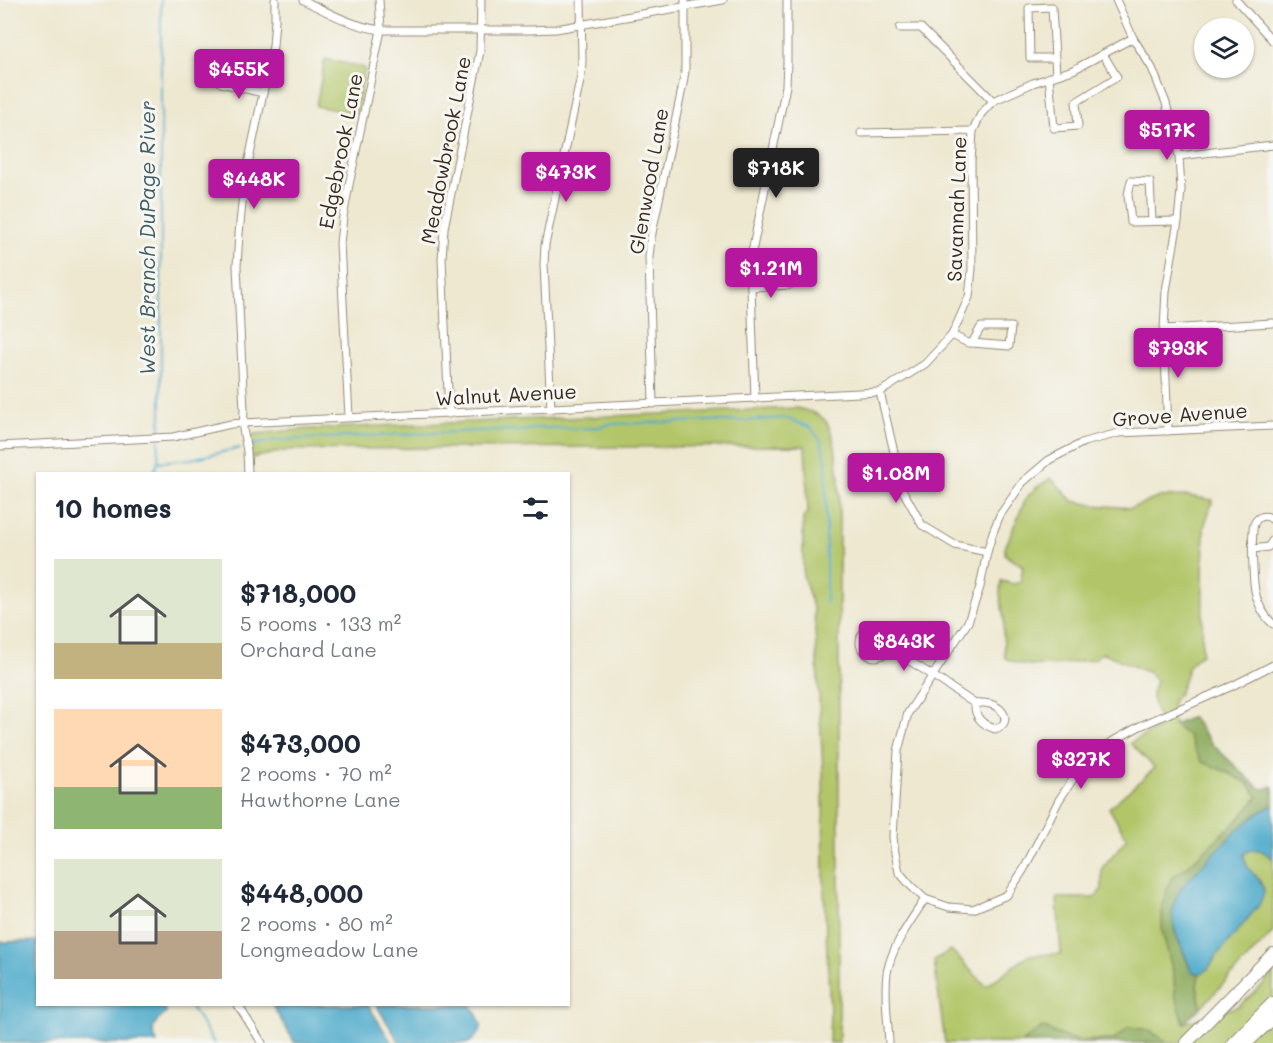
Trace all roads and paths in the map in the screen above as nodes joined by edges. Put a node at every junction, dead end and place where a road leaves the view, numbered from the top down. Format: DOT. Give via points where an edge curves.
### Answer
graph roads {
  1 [pos="275,0"];
  2 [pos="303,0"];
  3 [pos="380,0"];
  4 [pos="481,0"];
  5 [pos="581,0"];
  6 [pos="723,0"];
  7 [pos="787,0"];
  8 [pos="1116,0"];
  9 [pos="1236,0"];
  10 [pos="685,3"];
  11 [pos="582,25"];
  12 [pos="900,28"];
  13 [pos="381,30"];
  14 [pos="481,30"];
  15 [pos="1133,38"];
  16 [pos="1273,41"];
  17 [pos="1103,54"];
  18 [pos="1054,58"];
  19 [pos="1053,76"];
  20 [pos="221,83"];
  21 [pos="262,93"];
  22 [pos="993,101"];
  23 [pos="973,131"];
  24 [pos="861,133"];
  25 [pos="1273,145"];
  26 [pos="1179,156"];
  27 [pos="1152,221"];
  28 [pos="1178,221"];
  29 [pos="790,285"];
  30 [pos="751,287"];
  31 [pos="969,297"];
  32 [pos="1273,323"];
  33 [pos="1164,329"];
  34 [pos="952,335"];
  35 [pos="972,343"];
  36 [pos="880,392"];
  37 [pos="755,399"];
  38 [pos="653,404"];
  39 [pos="551,409"];
  40 [pos="449,414"];
  41 [pos="349,417"];
  42 [pos="244,423"];
  43 [pos="1273,426"];
  44 [pos="1168,431"];
  45 [pos="0,446"];
  46 [pos="248,472"];
  47 [pos="1273,520"];
  48 [pos="1273,540"];
  49 [pos="1253,549"];
  50 [pos="987,552"];
  51 [pos="1273,624"];
  52 [pos="889,648"];
  53 [pos="1273,665"];
  54 [pos="932,675"];
  55 [pos="975,704"];
  56 [pos="925,899"];
  57 [pos="1273,945"];
  58 [pos="1273,954"];
  59 [pos="1253,974"];
  60 [pos="1273,1003"];
  61 [pos="239,1006"];
  62 [pos="1273,1018"];
  63 [pos="262,1043"];
  64 [pos="889,1043"];
  65 [pos="1186,1043"];
  66 [pos="1233,1043"];
  67 [pos="1246,1043"];
  1 -- 21 [label="street" via="274,35"];
  2 -- 13 [label="street" via="358,26"];
  3 -- 13 [label="street, Edgebrook Lane"];
  4 -- 14 [label="street, Meadowbrook Lane"];
  5 -- 11 [label="street"];
  6 -- 10 [label="street"];
  7 -- 30 [label="street" via="786,86 753,252"];
  8 -- 15 [label="street"];
  9 -- 16 [label="street"];
  10 -- 11 [label="street"];
  10 -- 38 [label="street, Glenwood Lane" via="685,71 649,257"];
  11 -- 14 [label="street"];
  11 -- 39 [label="street" via="581,76 545,245"];
  12 -- 22 [label="street" via="921,28"];
  13 -- 14 [label="street"];
  13 -- 41 [label="street, Edgebrook Lane" via="340,243"];
  14 -- 40 [label="street, Meadowbrook Lane" via="442,244"];
  15 -- 17 [label="street"];
  15 -- 26 [label="street" via="1152,68"];
  17 -- 19 [label="street"];
  17 -- 19 [label="street" via="1117,77 1076,102 1078,126 1054,128"];
  18 -- 18 [label="street" via="1030,58 1029,8 1052,7"];
  18 -- 19 [label="street"];
  19 -- 22 [label="street"];
  20 -- 21 [label="street"];
  21 -- 42 [label="street" via="244,183 238,255"];
  22 -- 23 [label="street, Savannah Lane"];
  23 -- 24 [label="street"];
  23 -- 31 [label="street, Savannah Lane"];
  25 -- 26 [label="street"];
  26 -- 28 [label="street"];
  27 -- 27 [label="street" via="1131,222 1131,181 1150,182"];
  27 -- 28 [label="street"];
  28 -- 33 [label="street"];
  29 -- 30 [label="street"];
  30 -- 37 [label="street"];
  31 -- 34 [label="street, Walnut Avenue"];
  32 -- 33 [label="street"];
  33 -- 44 [label="street"];
  34 -- 35 [label="street"];
  34 -- 36 [label="street, Walnut Avenue" via="925,364"];
  35 -- 35 [label="street" via="1010,346 1011,327 981,327"];
  36 -- 37 [label="street, Walnut Avenue"];
  36 -- 50 [label="street" via="903,491 922,525 955,545"];
  37 -- 38 [label="street, Walnut Avenue"];
  38 -- 39 [label="street, Walnut Avenue"];
  39 -- 40 [label="street, Walnut Avenue"];
  40 -- 41 [label="street, Walnut Avenue"];
  41 -- 42 [label="street, Walnut Avenue"];
  42 -- 45 [label="street, Walnut Avenue" via="173,437"];
  42 -- 46 [label="street"];
  43 -- 44 [label="street, Grove Avenue"];
  44 -- 50 [label="street, Grove Avenue" via="1103,436 1073,446 1049,460 1023,482 1007,504"];
  47 -- 49 [label="street" via="1258,518"];
  48 -- 49 [label="street" via="1268,547"];
  49 -- 51 [label="street" via="1255,592 1265,617"];
  50 -- 54 [label="street, Grove Avenue" via="968,622"];
  52 -- 52 [label="street" via="890,638 884,630 875,627 862,634 861,648 868,655 878,657"];
  52 -- 54 [label="street"];
  53 -- 56 [label="street" via="1140,726 1083,764 1006,895 973,909"];
  54 -- 55 [label="street"];
  54 -- 56 [label="street, Grove Avenue" via="908,713 898,751 893,837 900,872"];
  55 -- 55 [label="street" via="982,723 995,729 1004,723 1002,709 995,704"];
  56 -- 64 [label="street" via="891,957 886,993"];
  57 -- 59 [label="highway"];
  58 -- 59 [label="highway"];
  59 -- 65 [label="highway"];
  60 -- 66 [label="highway"];
  61 -- 63 [label="street"];
  62 -- 67 [label="highway"];
}
